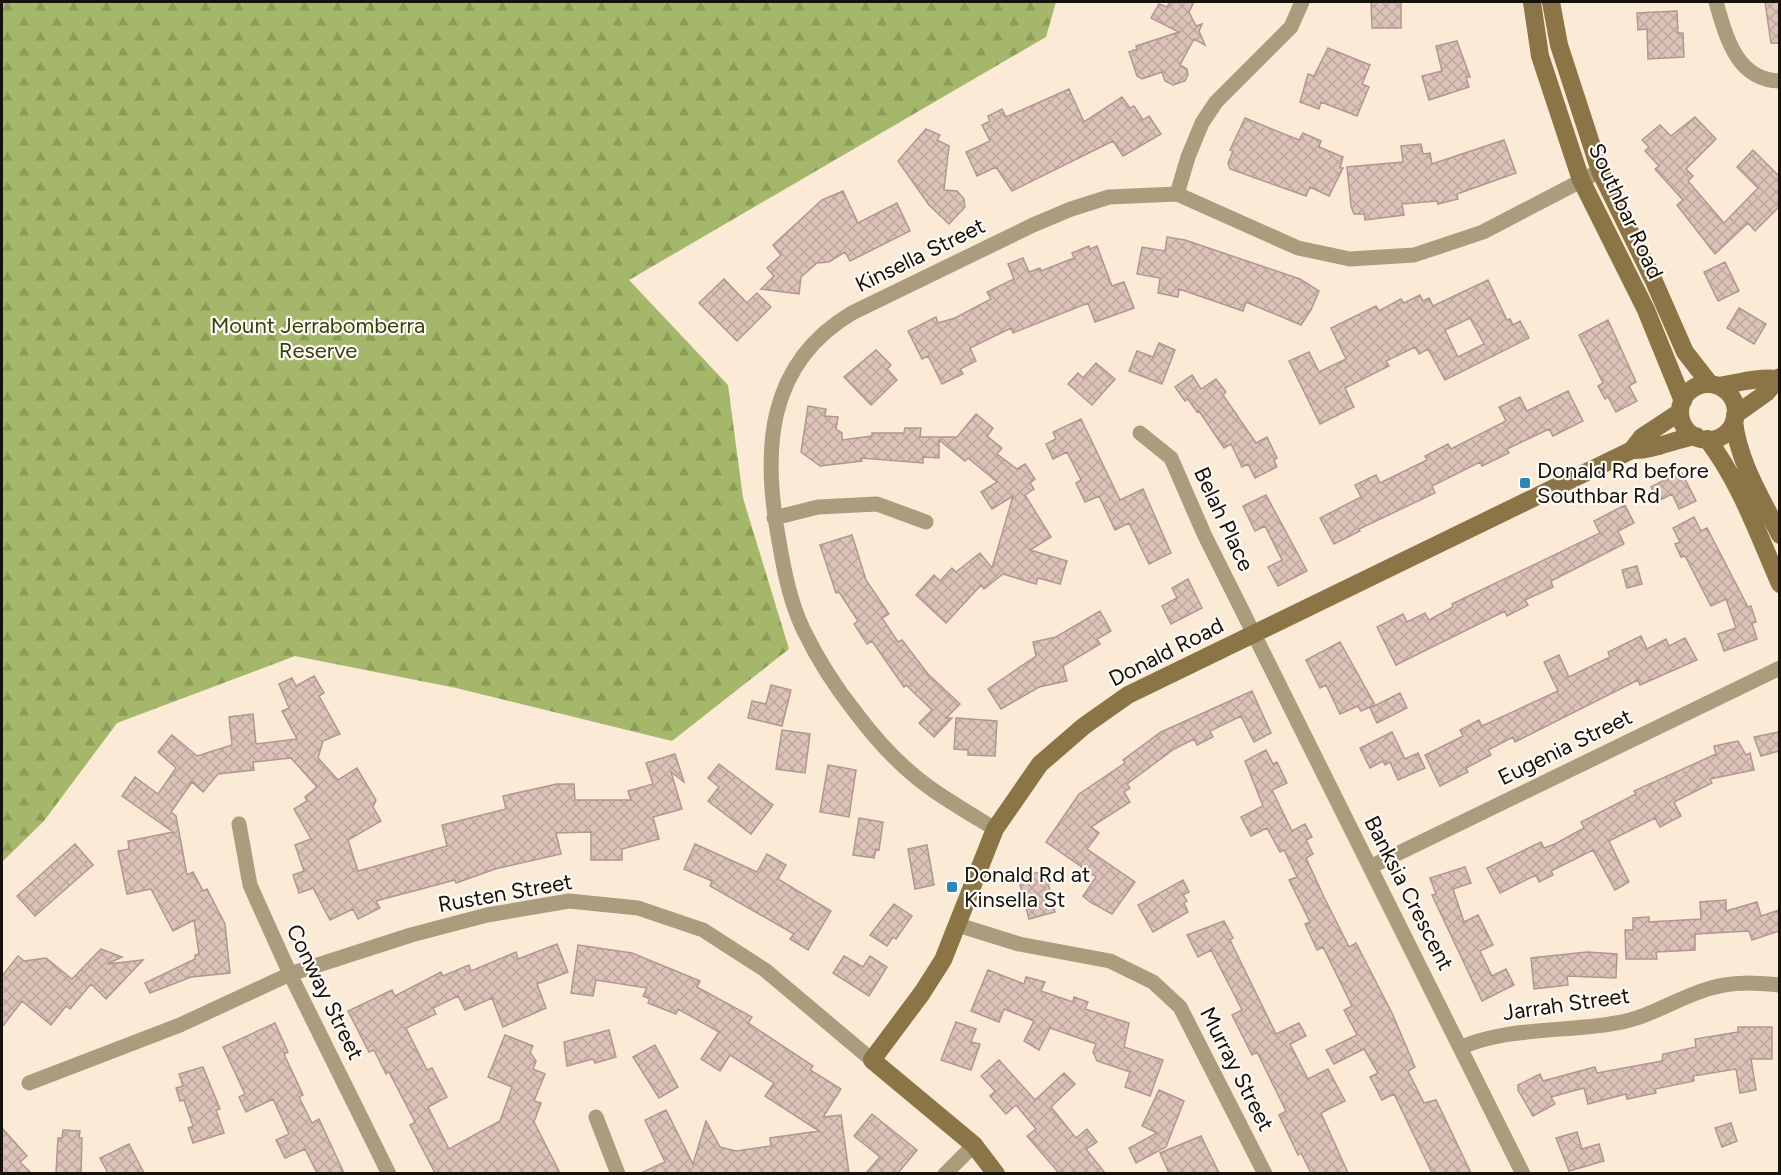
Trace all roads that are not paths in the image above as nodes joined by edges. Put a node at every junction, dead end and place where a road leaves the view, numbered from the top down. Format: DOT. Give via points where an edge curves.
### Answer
graph roads {
  1 [pos="1302,2"];
  2 [pos="1532,2"];
  3 [pos="1551,2"];
  4 [pos="1716,2"];
  5 [pos="1779,81"];
  6 [pos="1599,171"];
  7 [pos="1581,180"];
  8 [pos="1177,194"];
  9 [pos="1778,378"];
  10 [pos="1714,385"];
  11 [pos="1682,407"];
  12 [pos="1735,418"];
  13 [pos="1140,433"];
  14 [pos="1701,438"];
  15 [pos="1632,450"];
  16 [pos="774,518"];
  17 [pos="926,522"];
  18 [pos="1779,535"];
  19 [pos="1779,584"];
  20 [pos="1254,634"];
  21 [pos="1779,668"];
  22 [pos="239,824"];
  23 [pos="995,829"];
  24 [pos="1370,867"];
  25 [pos="958,925"];
  26 [pos="290,974"];
  27 [pos="1779,985"];
  28 [pos="1462,1047"];
  29 [pos="872,1060"];
  30 [pos="29,1083"];
  31 [pos="596,1117"];
  32 [pos="974,1145"];
  33 [pos="389,1173"];
  34 [pos="618,1173"];
  35 [pos="945,1173"];
  36 [pos="996,1173"];
  37 [pos="1265,1173"];
  38 [pos="1523,1173"];
  1 -- 8 [label="street" via="1291,27 1216,102 1202,123"];
  2 -- 7 [label="street, Southbar Road" via="1539,56"];
  3 -- 6 [label="street, Southbar Road" via="1559,45"];
  4 -- 5 [label="street" via="1728,41 1745,68 1765,80"];
  6 -- 7 [label="street, Kinsella Street"];
  6 -- 10 [label="street, Southbar Road" via="1685,352"];
  7 -- 8 [label="street, Kinsella Street" via="1483,232 1414,255 1350,259 1298,248"];
  7 -- 11 [label="street, Southbar Road" via="1646,310"];
  8 -- 16 [label="street, Kinsella Street" via="1109,197 1071,209 830,326 798,360 782,391 771,433 769,476"];
  9 -- 10 [label="street"];
  9 -- 12 [label="street"];
  10 -- 11 [label="street" via="1694,388"];
  10 -- 12 [label="street" via="1732,398"];
  11 -- 14 [label="street" via="1687,429"];
  11 -- 15 [label="street, Donald Road"];
  12 -- 14 [label="street" via="1723,435"];
  12 -- 18 [label="street" via="1736,439"];
  13 -- 20 [label="street, Belah Place" via="1171,458"];
  14 -- 15 [label="street, Donald Road"];
  14 -- 19 [label="street" via="1727,467"];
  15 -- 20 [label="street, Donald Road"];
  16 -- 17 [label="street" via="818,507 877,504"];
  16 -- 23 [label="street, Kinsella Street" via="785,578 802,628 834,684 880,742 923,782"];
  20 -- 23 [label="street, Donald Road" via="1128,695 1084,726 1040,764"];
  20 -- 24 [label="street, Banksia Crescent"];
  21 -- 24 [label="street, Eugenia Street"];
  22 -- 26 [label="street, Conway Street" via="250,885"];
  23 -- 25 [label="street, Donald Road"];
  24 -- 28 [label="street, Banksia Crescent"];
  25 -- 29 [label="street, Donald Road" via="943,960"];
  25 -- 37 [label="street, Murray Street" via="1019,944 1110,961 1153,982 1180,1006"];
  26 -- 29 [label="street, Rusten Street" via="487,915 569,901 638,908 703,930 765,970"];
  26 -- 30 [label="street, Rusten Street" via="180,1025"];
  26 -- 33 [label="street, Conway Street"];
  27 -- 28 [label="street, Jarrah Street" via="1721,985 1632,1020 1490,1037"];
  28 -- 38 [label="street, Banksia Crescent"];
  29 -- 32 [label="street, Rusten Street"];
  31 -- 34 [label="street"];
  32 -- 35 [label="street"];
  32 -- 36 [label="street, Rusten Street"];
}
